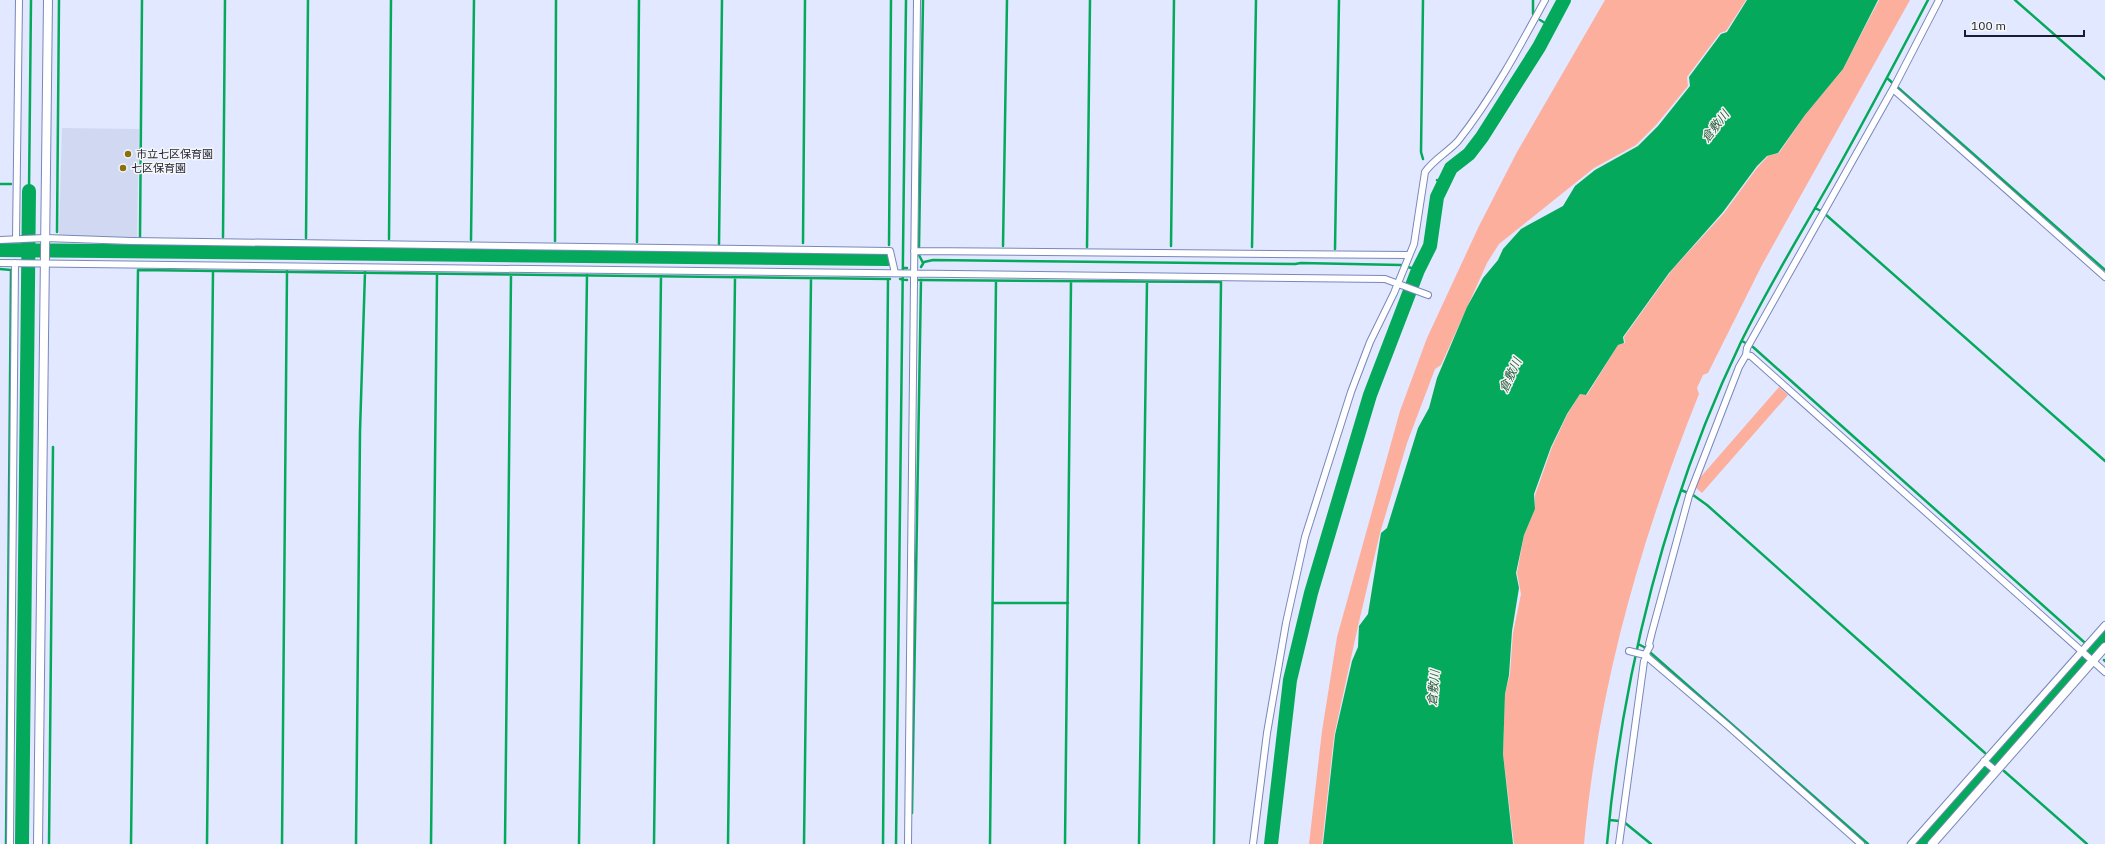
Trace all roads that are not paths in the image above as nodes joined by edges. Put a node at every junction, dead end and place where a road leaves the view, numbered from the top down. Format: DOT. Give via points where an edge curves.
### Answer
graph roads {
  1 [pos="19,0"];
  2 [pos="48,0"];
  3 [pos="917,0"];
  4 [pos="1545,0"];
  5 [pos="1939,0"];
  6 [pos="1895,86"];
  7 [pos="19,239"];
  8 [pos="0,240"];
  9 [pos="45,240"];
  10 [pos="914,251"];
  11 [pos="1409,255"];
  12 [pos="43,262"];
  13 [pos="0,263"];
  14 [pos="19,263"];
  15 [pos="901,274"];
  16 [pos="913,274"];
  17 [pos="2105,277"];
  18 [pos="1399,283"];
  19 [pos="1428,295"];
  20 [pos="1746,355"];
  21 [pos="2105,625"];
  22 [pos="2085,649"];
  23 [pos="2104,649"];
  24 [pos="1631,651"];
  25 [pos="1646,652"];
  26 [pos="2090,660"];
  27 [pos="2105,672"];
  28 [pos="1985,762"];
  29 [pos="1994,770"];
  30 [pos="10,844"];
  31 [pos="38,844"];
  32 [pos="908,844"];
  33 [pos="1252,844"];
  34 [pos="1619,844"];
  35 [pos="1861,844"];
  36 [pos="1911,844"];
  37 [pos="1932,844"];
  1 -- 7 [label="street"];
  2 -- 9 [label="street"];
  3 -- 10 [label="street"];
  4 -- 11 [label="street" via="1515,55 1475,117 1448,152 1425,172 1414,244"];
  5 -- 6 [label="street"];
  6 -- 17 [label="street"];
  6 -- 20 [label="street" via="1749,345"];
  7 -- 8 [label="street"];
  7 -- 9 [label="street"];
  9 -- 12 [label="street"];
  9 -- 15 [label="street" via="890,251"];
  10 -- 11 [label="street"];
  10 -- 16 [label="street"];
  11 -- 18 [label="street"];
  12 -- 14 [label="street"];
  12 -- 15 [label="street"];
  12 -- 31 [label="street"];
  13 -- 14 [label="street"];
  14 -- 30 [label="street"];
  15 -- 16 [label="street"];
  16 -- 18 [label="street" via="1385,279"];
  16 -- 32 [label="street"];
  18 -- 19 [label="street"];
  18 -- 33 [label="street" via="1370,342 1351,392 1305,537 1286,623 1268,726"];
  20 -- 22 [label="street" via="1751,356 2075,643"];
  20 -- 25 [label="street" via="1690,493"];
  21 -- 22 [label="street"];
  22 -- 26 [label="street"];
  22 -- 28 [label="street"];
  23 -- 26 [label="street"];
  24 -- 25 [label="street"];
  25 -- 34 [label="street"];
  25 -- 35 [label="street"];
  26 -- 27 [label="street"];
  26 -- 29 [label="street"];
  28 -- 29 [label="street"];
  28 -- 36 [label="street"];
  29 -- 37 [label="street"];
}
